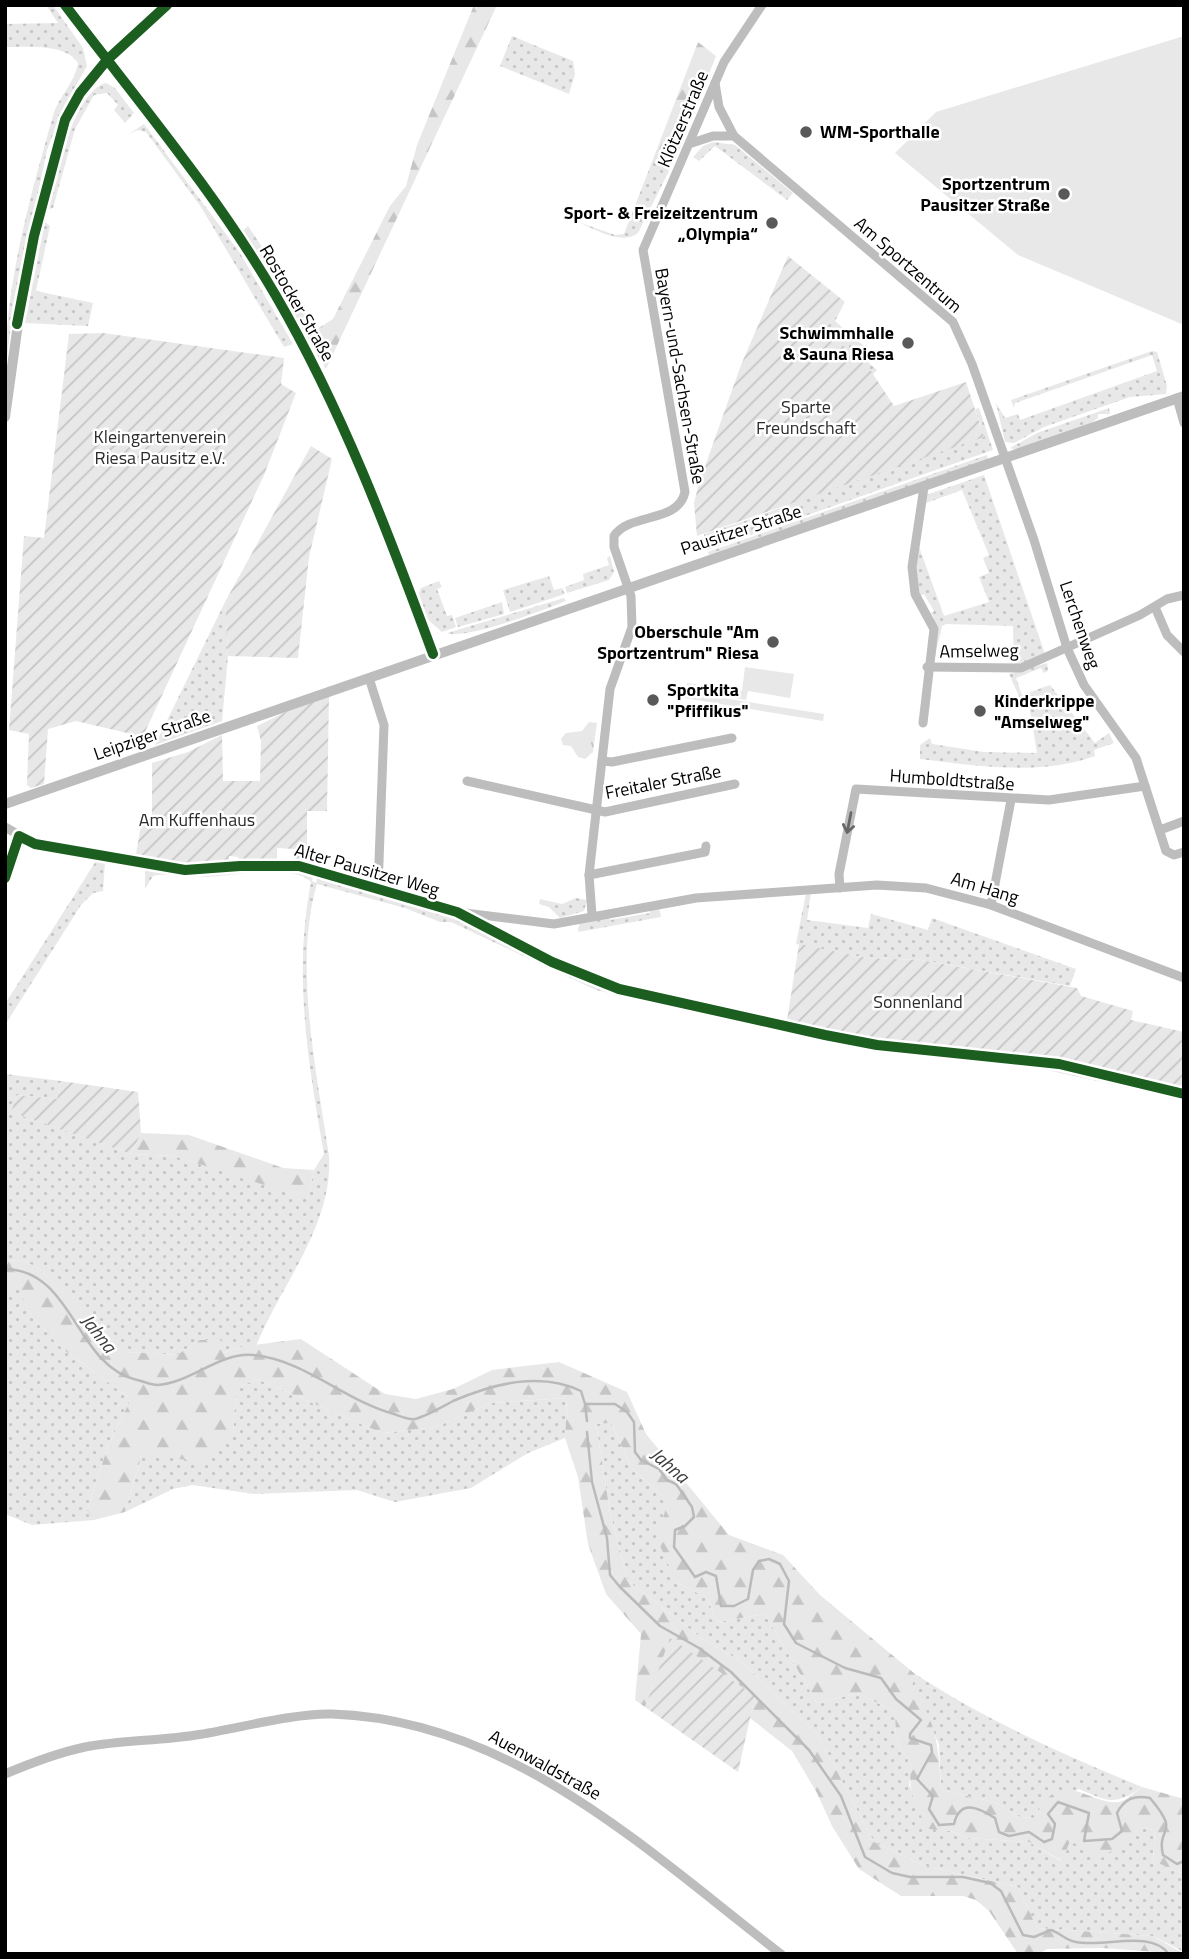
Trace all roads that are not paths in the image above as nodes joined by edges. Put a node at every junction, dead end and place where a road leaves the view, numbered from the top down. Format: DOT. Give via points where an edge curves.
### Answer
graph roads {
  1 [pos="65,5"];
  2 [pos="167,5"];
  3 [pos="762,5"];
  4 [pos="107,60"];
  5 [pos="715,81"];
  6 [pos="734,136"];
  7 [pos="692,143"];
  8 [pos="643,250"];
  9 [pos="1180,397"];
  10 [pos="5,417"];
  11 [pos="1184,423"];
  12 [pos="1005,458"];
  13 [pos="924,487"];
  14 [pos="628,586"];
  15 [pos="1184,595"];
  16 [pos="1156,607"];
  17 [pos="1067,648"];
  18 [pos="1184,652"];
  19 [pos="433,654"];
  20 [pos="927,667"];
  21 [pos="369,678"];
  22 [pos="309,697"];
  23 [pos="923,723"];
  24 [pos="732,738"];
  25 [pos="602,761"];
  26 [pos="467,781"];
  27 [pos="735,784"];
  28 [pos="1145,786"];
  29 [pos="1011,800"];
  30 [pos="5,804"];
  31 [pos="596,809"];
  32 [pos="1184,821"];
  33 [pos="5,827"];
  34 [pos="1160,831"];
  35 [pos="19,836"];
  36 [pos="706,846"];
  37 [pos="1184,852"];
  38 [pos="589,874"];
  39 [pos="5,878"];
  40 [pos="840,888"];
  41 [pos="378,889"];
  42 [pos="766,893"];
  43 [pos="991,905"];
  44 [pos="592,915"];
  45 [pos="1184,978"];
  46 [pos="5,1774"];
  47 [pos="781,1954"];
  1 -- 4 [label="street, Rostocker Straße"];
  2 -- 4 [label="street"];
  3 -- 5 [label="street, Klötzerstraße" via="733,45"];
  4 -- 10 [label="street" via="72,106 56,146 23,288"];
  4 -- 19 [label="street, Rostocker Straße" via="258,267 304,346 340,417"];
  5 -- 6 [label="street, Am Sportzentrum" via="719,107"];
  5 -- 7 [label="street, Klötzerstraße"];
  6 -- 7 [label="street"];
  6 -- 12 [label="street, Am Sportzentrum" via="950,318 964,343"];
  7 -- 8 [label="street, Klötzerstraße"];
  8 -- 14 [label="street, Bayern-und-Sachsen-Straße" via="685,492 671,510 616,532 614,547"];
  9 -- 11 [label="street"];
  9 -- 12 [label="street, Pausitzer Straße"];
  12 -- 13 [label="street, Pausitzer Straße"];
  12 -- 17 [label="street, Lerchenweg"];
  13 -- 14 [label="street, Pausitzer Straße"];
  13 -- 20 [label="street" via="912,568 915,594 934,629"];
  14 -- 19 [label="street, Pausitzer Straße"];
  14 -- 25 [label="street, Freitaler Straße" via="632,628 612,682"];
  15 -- 16 [label="street, Amselweg"];
  16 -- 17 [label="street, Amselweg"];
  16 -- 18 [label="street" via="1167,635"];
  17 -- 20 [label="street, Amselweg" via="1017,669"];
  17 -- 28 [label="street, Lerchenweg" via="1084,685 1130,746"];
  19 -- 21 [label="street, Pausitzer Straße"];
  20 -- 23 [label="street"];
  21 -- 22 [label="street, Pausitzer Straße"];
  21 -- 41 [label="street" via="384,725"];
  22 -- 30 [label="street, Leipziger Straße"];
  24 -- 25 [label="street, Freitaler Straße"];
  25 -- 31 [label="street, Freitaler Straße"];
  26 -- 31 [label="street, Freitaler Straße"];
  27 -- 31 [label="street, Freitaler Straße" via="605,812"];
  28 -- 29 [label="street, Humboldtstraße" via="1068,799"];
  28 -- 34 [label="street, Lerchenweg"];
  29 -- 40 [label="street, Humboldtstraße, one-way" via="856,789"];
  29 -- 43 [label="street"];
  31 -- 38 [label="street, Freitaler Straße"];
  32 -- 34 [label="street"];
  33 -- 35 [label="street, Alter Pausitzer Weg"];
  34 -- 37 [label="street, Lerchenweg" via="1166,851 1174,855"];
  35 -- 39 [label="street"];
  35 -- 41 [label="street, Alter Pausitzer Weg" via="36,844 168,869 299,866"];
  36 -- 38 [label="street" via="705,852"];
  38 -- 44 [label="street, Freitaler Straße"];
  40 -- 42 [label="street, Am Hang"];
  40 -- 43 [label="street, Am Hang" via="926,888"];
  41 -- 44 [label="street, Alter Pausitzer Weg" via="448,911 513,921 549,925"];
  42 -- 44 [label="street, Alter Pausitzer Weg" via="660,902"];
  43 -- 45 [label="street, Am Hang"];
  46 -- 47 [label="street, Auenwaldstraße" via="88,1747 153,1742 328,1714 387,1718 472,1743 556,1785"];
}
